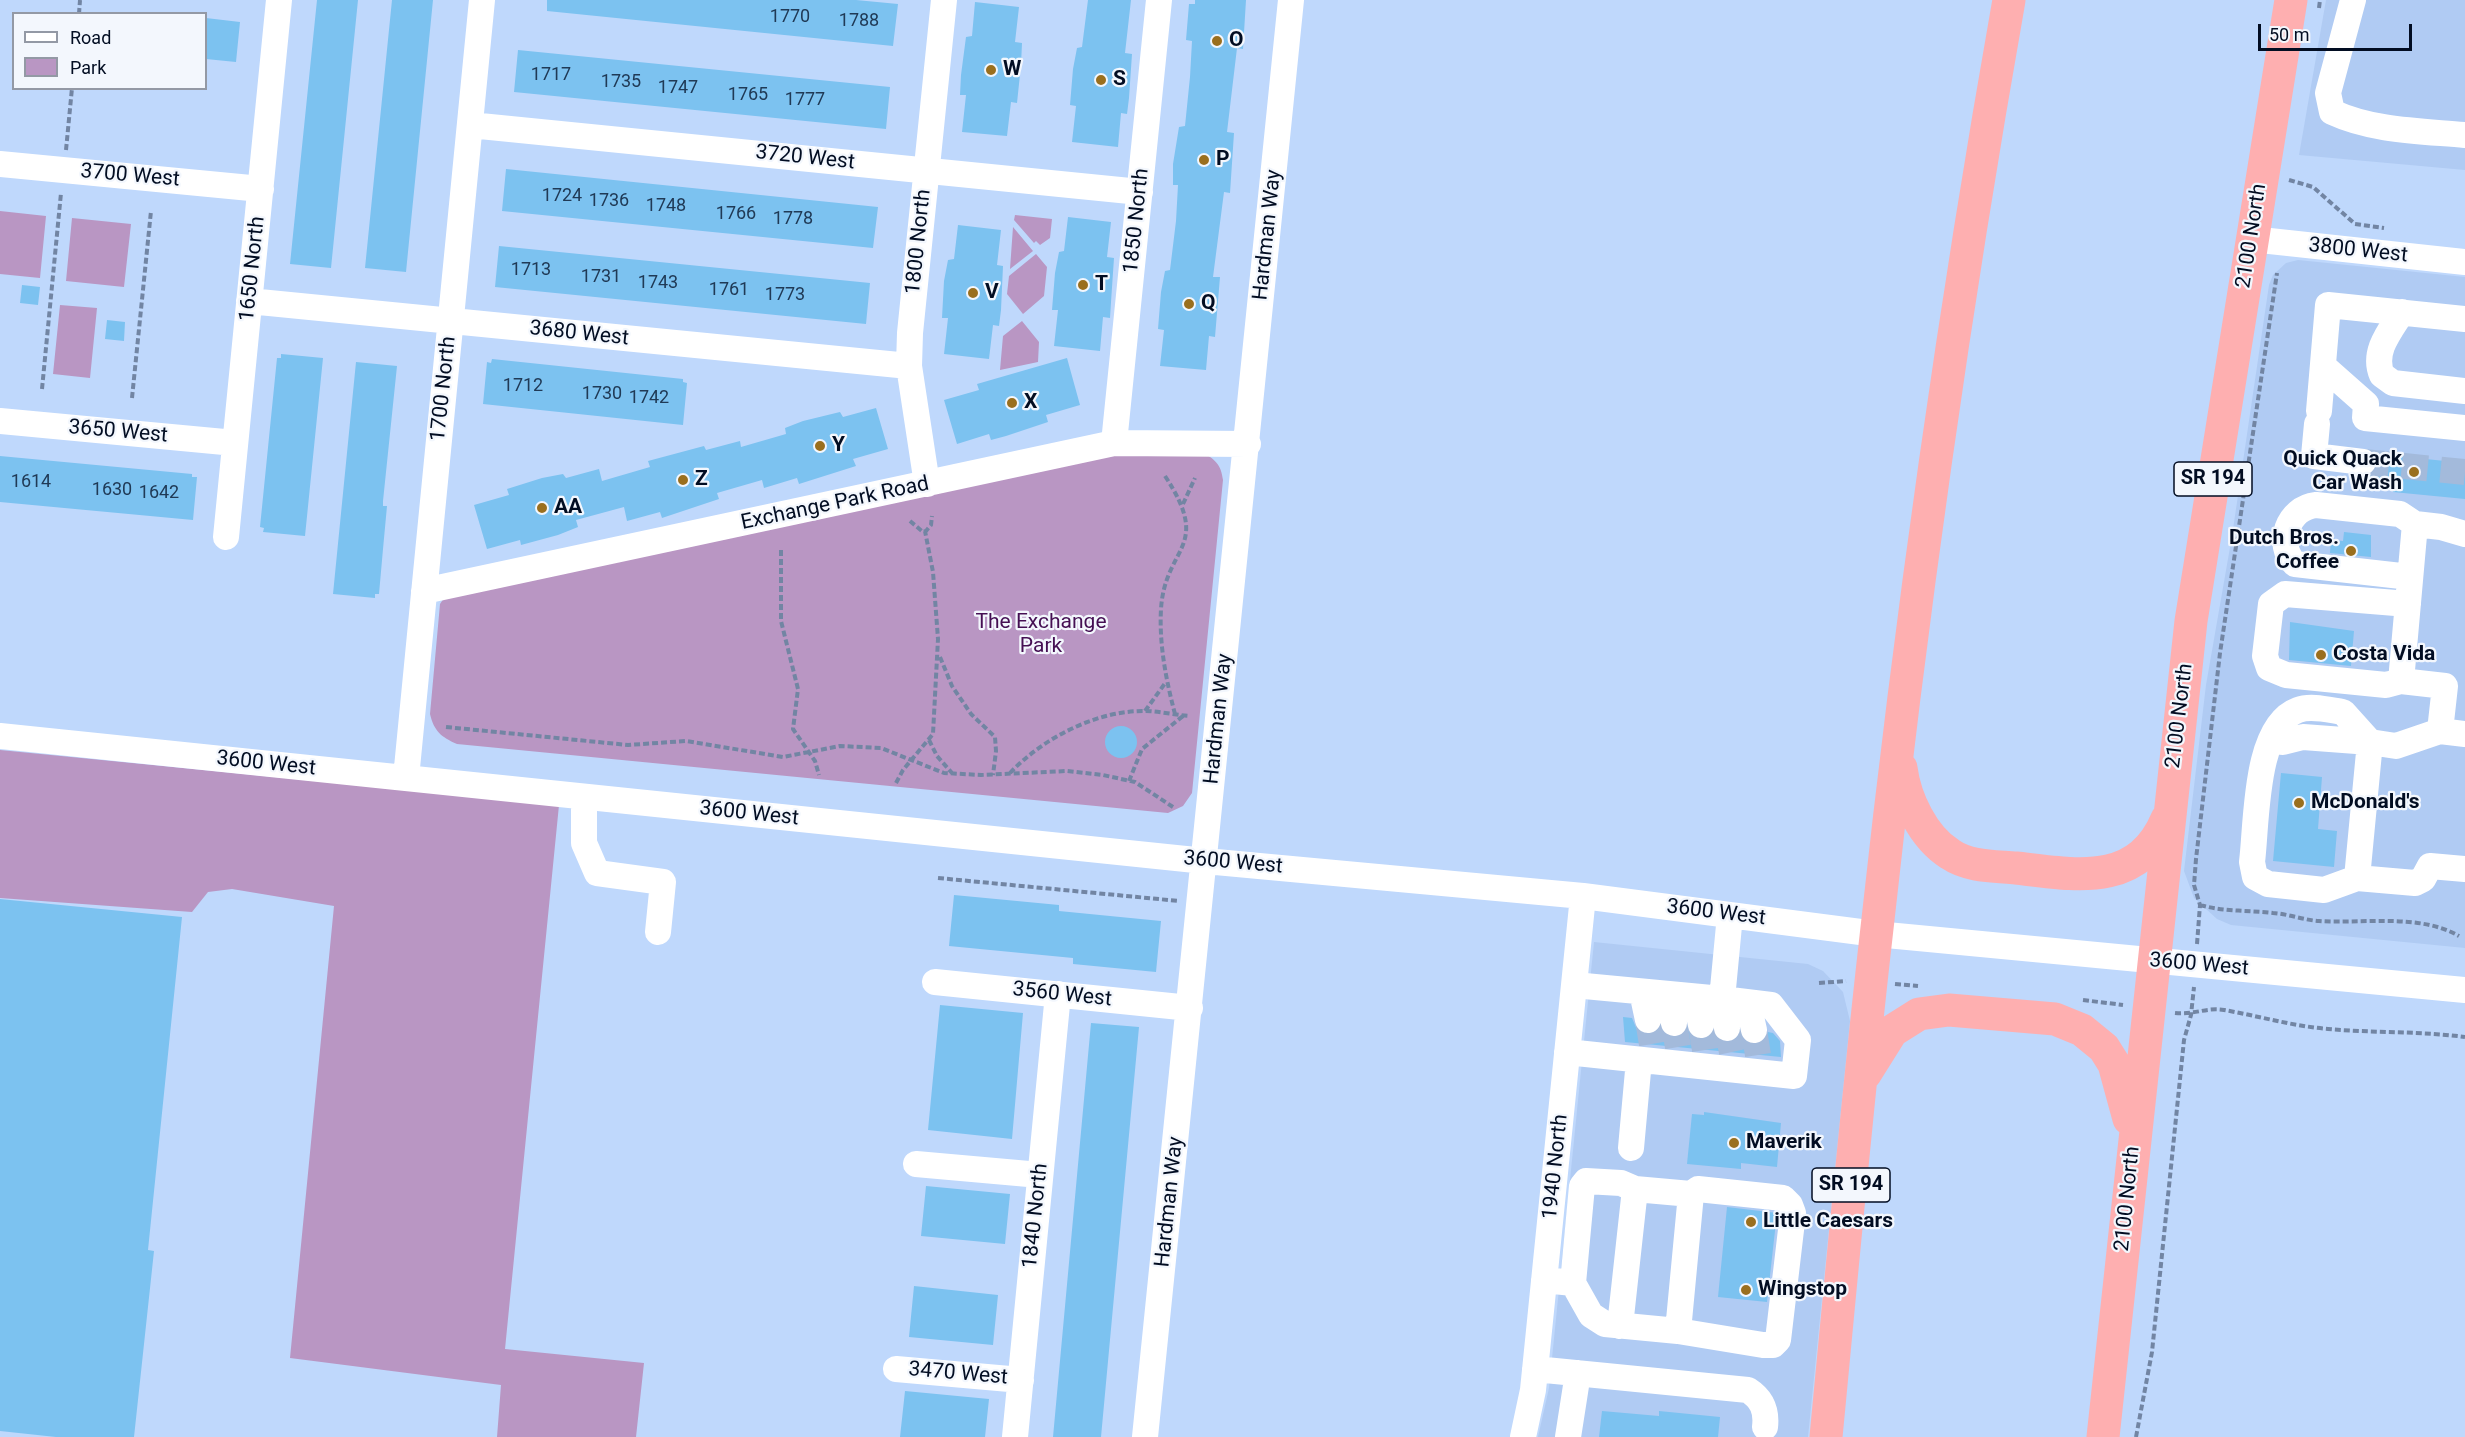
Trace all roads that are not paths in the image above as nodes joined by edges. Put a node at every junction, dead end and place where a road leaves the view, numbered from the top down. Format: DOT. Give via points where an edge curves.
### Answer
graph roads {
  1 [pos="279,0"];
  2 [pos="482,0"];
  3 [pos="944,0"];
  4 [pos="1159,0"];
  5 [pos="1291,0"];
  6 [pos="2009,0"];
  7 [pos="2291,0"];
  8 [pos="2353,0"];
  9 [pos="470,125"];
  10 [pos="2465,135"];
  11 [pos="0,164"];
  12 [pos="926,171"];
  13 [pos="261,189"];
  14 [pos="1140,192"];
  15 [pos="2251,239"];
  16 [pos="2465,262"];
  17 [pos="249,302"];
  18 [pos="2402,312"];
  19 [pos="2465,319"];
  20 [pos="451,321"];
  21 [pos="909,366"];
  22 [pos="2323,366"];
  23 [pos="2465,391"];
  24 [pos="0,421"];
  25 [pos="2465,428"];
  26 [pos="235,443"];
  27 [pos="1114,443"];
  28 [pos="1248,444"];
  29 [pos="2363,462"];
  30 [pos="927,484"];
  31 [pos="2415,524"];
  32 [pos="2465,534"];
  33 [pos="226,537"];
  34 [pos="2410,578"];
  35 [pos="424,591"];
  36 [pos="2407,610"];
  37 [pos="2400,681"];
  38 [pos="2453,733"];
  39 [pos="0,736"];
  40 [pos="2370,742"];
  41 [pos="1898,755"];
  42 [pos="406,778"];
  43 [pos="584,797"];
  44 [pos="2169,813"];
  45 [pos="1205,861"];
  46 [pos="2465,869"];
  47 [pos="2357,878"];
  48 [pos="2329,888"];
  49 [pos="1583,896"];
  50 [pos="1730,915"];
  51 [pos="658,932"];
  52 [pos="1876,934"];
  53 [pos="2153,960"];
  54 [pos="935,982"];
  55 [pos="1574,985"];
  56 [pos="2465,990"];
  57 [pos="1642,992"];
  58 [pos="1058,994"];
  59 [pos="1668,994"];
  60 [pos="1695,997"];
  61 [pos="1722,999"];
  62 [pos="1748,1003"];
  63 [pos="1190,1008"];
  64 [pos="1678,1045"];
  65 [pos="1649,1046"];
  66 [pos="1705,1047"];
  67 [pos="1731,1050"];
  68 [pos="1567,1052"];
  69 [pos="1758,1053"];
  70 [pos="1861,1086"];
  71 [pos="1631,1148"];
  72 [pos="2133,1148"];
  73 [pos="916,1164"];
  74 [pos="1040,1174"];
  75 [pos="1635,1189"];
  76 [pos="1690,1194"];
  77 [pos="1544,1280"];
  78 [pos="1573,1282"];
  79 [pos="1620,1326"];
  80 [pos="1678,1331"];
  81 [pos="896,1369"];
  82 [pos="1535,1369"];
  83 [pos="1578,1373"];
  84 [pos="1021,1380"];
  85 [pos="1764,1427"];
  86 [pos="1015,1437"];
  87 [pos="1145,1437"];
  88 [pos="1523,1437"];
  89 [pos="1568,1437"];
  90 [pos="1826,1437"];
  91 [pos="2103,1437"];
  1 -- 13 [label="street, 1650 North"];
  2 -- 9 [label="street, 1700 North"];
  3 -- 12 [label="street, 1800 North"];
  4 -- 14 [label="street, 1850 North"];
  5 -- 28 [label="street, Hardman Way"];
  6 -- 41 [label="highway, SR 194" via="1949,375"];
  7 -- 15 [label="highway, 2100 North / SR 194"];
  8 -- 10 [label="street" via="2328,93 2332,112 2380,127"];
  9 -- 12 [label="street, 3720 West"];
  9 -- 20 [label="street, 1700 North"];
  11 -- 13 [label="street, 3700 West"];
  12 -- 14 [label="street, 3720 West"];
  12 -- 21 [label="street, 1800 North"];
  13 -- 17 [label="street, 1650 North"];
  14 -- 27 [label="street, 1850 North"];
  15 -- 16 [label="street, 3800 West"];
  15 -- 44 [label="highway, 2100 North / SR 194" via="2191,621"];
  17 -- 20 [label="street, 3680 West"];
  17 -- 26 [label="street, 1650 North"];
  18 -- 19 [label="street"];
  18 -- 22 [label="street" via="2328,305"];
  18 -- 23 [label="street" via="2381,347 2382,375 2393,384"];
  20 -- 21 [label="street, 3680 West"];
  20 -- 35 [label="street, 1700 North"];
  21 -- 30 [label="street, 1800 North"];
  22 -- 25 [label="street" via="2366,404 2365,418"];
  22 -- 29 [label="street" via="2314,456"];
  24 -- 26 [label="street, 3650 West"];
  26 -- 33 [label="street, 1650 North"];
  27 -- 28 [label="street, Exchange Park Road"];
  27 -- 30 [label="street, Exchange Park Road"];
  28 -- 45 [label="street, Hardman Way"];
  30 -- 35 [label="street, Exchange Park Road"];
  31 -- 32 [label="street"];
  31 -- 34 [label="street"];
  31 -- 34 [label="street" via="2400,514 2305,506 2289,521 2286,545 2291,561 2301,565"];
  34 -- 36 [label="street"];
  35 -- 42 [label="street, 1700 North"];
  36 -- 37 [label="street"];
  36 -- 37 [label="street" via="2294,593 2271,604 2269,619 2265,663 2276,673 2386,685"];
  37 -- 38 [label="street" via="2445,686"];
  38 -- 40 [label="street" via="2396,746"];
  39 -- 42 [label="street, 3600 West"];
  40 -- 47 [label="street"];
  40 -- 48 [label="street" via="2339,722 2303,721 2293,727 2283,742 2275,765 2266,868 2273,874 2314,879"];
  40 -- 48 [label="street" via="2343,712 2306,708 2287,717 2271,734 2266,749 2253,862 2255,876 2268,884"];
  41 -- 44 [label="highway" via="1907,794 1925,827 1949,854 1971,863 2080,875 2105,873 2126,866 2147,849"];
  41 -- 52 [label="highway, SR 194"];
  42 -- 43 [label="street, 3600 West"];
  43 -- 45 [label="street, 3600 West"];
  43 -- 51 [label="street" via="584,843 597,873 663,882"];
  44 -- 53 [label="highway, 2100 North / SR 194"];
  45 -- 49 [label="street, 3600 West"];
  45 -- 63 [label="street, Hardman Way"];
  46 -- 47 [label="street" via="2430,866 2423,879 2415,883"];
  47 -- 48 [label="street"];
  49 -- 50 [label="street, 3600 West"];
  49 -- 55 [label="street, 1940 North"];
  50 -- 52 [label="street, 3600 West"];
  50 -- 61 [label="street"];
  52 -- 53 [label="street, 3600 West"];
  52 -- 70 [label="highway, SR 194"];
  53 -- 56 [label="street, 3600 West"];
  53 -- 72 [label="highway, 2100 North / SR 194"];
  54 -- 58 [label="street, 3560 West"];
  55 -- 57 [label="street"];
  55 -- 68 [label="street, 1940 North"];
  57 -- 59 [label="street"];
  57 -- 65 [label="street"];
  58 -- 63 [label="street, 3560 West"];
  58 -- 74 [label="street, 1840 North"];
  59 -- 60 [label="street"];
  59 -- 64 [label="street"];
  60 -- 61 [label="street"];
  60 -- 66 [label="street"];
  61 -- 62 [label="street"];
  61 -- 67 [label="street"];
  62 -- 69 [label="street"];
  62 -- 69 [label="street" via="1771,1005 1798,1040 1794,1076"];
  63 -- 87 [label="street, Hardman Way"];
  64 -- 65 [label="street"];
  64 -- 66 [label="street"];
  65 -- 68 [label="street"];
  65 -- 71 [label="street"];
  66 -- 67 [label="street"];
  67 -- 69 [label="street"];
  68 -- 77 [label="street, 1940 North"];
  70 -- 72 [label="highway" via="1887,1037 1919,1014 1949,1010 2055,1019 2082,1030 2104,1047 2122,1088"];
  70 -- 90 [label="highway, SR 194"];
  72 -- 91 [label="highway, 2100 North / SR 194"];
  73 -- 74 [label="street"];
  74 -- 84 [label="street, 1840 North"];
  75 -- 76 [label="street"];
  75 -- 78 [label="street" via="1621,1183 1586,1181 1582,1186"];
  75 -- 79 [label="street"];
  76 -- 80 [label="street"];
  76 -- 80 [label="street" via="1698,1189 1783,1198 1790,1205 1792,1225 1782,1330 1773,1345"];
  77 -- 78 [label="street"];
  77 -- 82 [label="street, 1940 North"];
  78 -- 79 [label="street" via="1591,1315 1605,1324"];
  79 -- 80 [label="street"];
  81 -- 84 [label="street, 3470 West"];
  82 -- 83 [label="street"];
  82 -- 88 [label="street, 1940 North"];
  83 -- 85 [label="street" via="1748,1390 1761,1401 1766,1413"];
  83 -- 89 [label="street"];
  84 -- 86 [label="street, 1840 North"];
}
